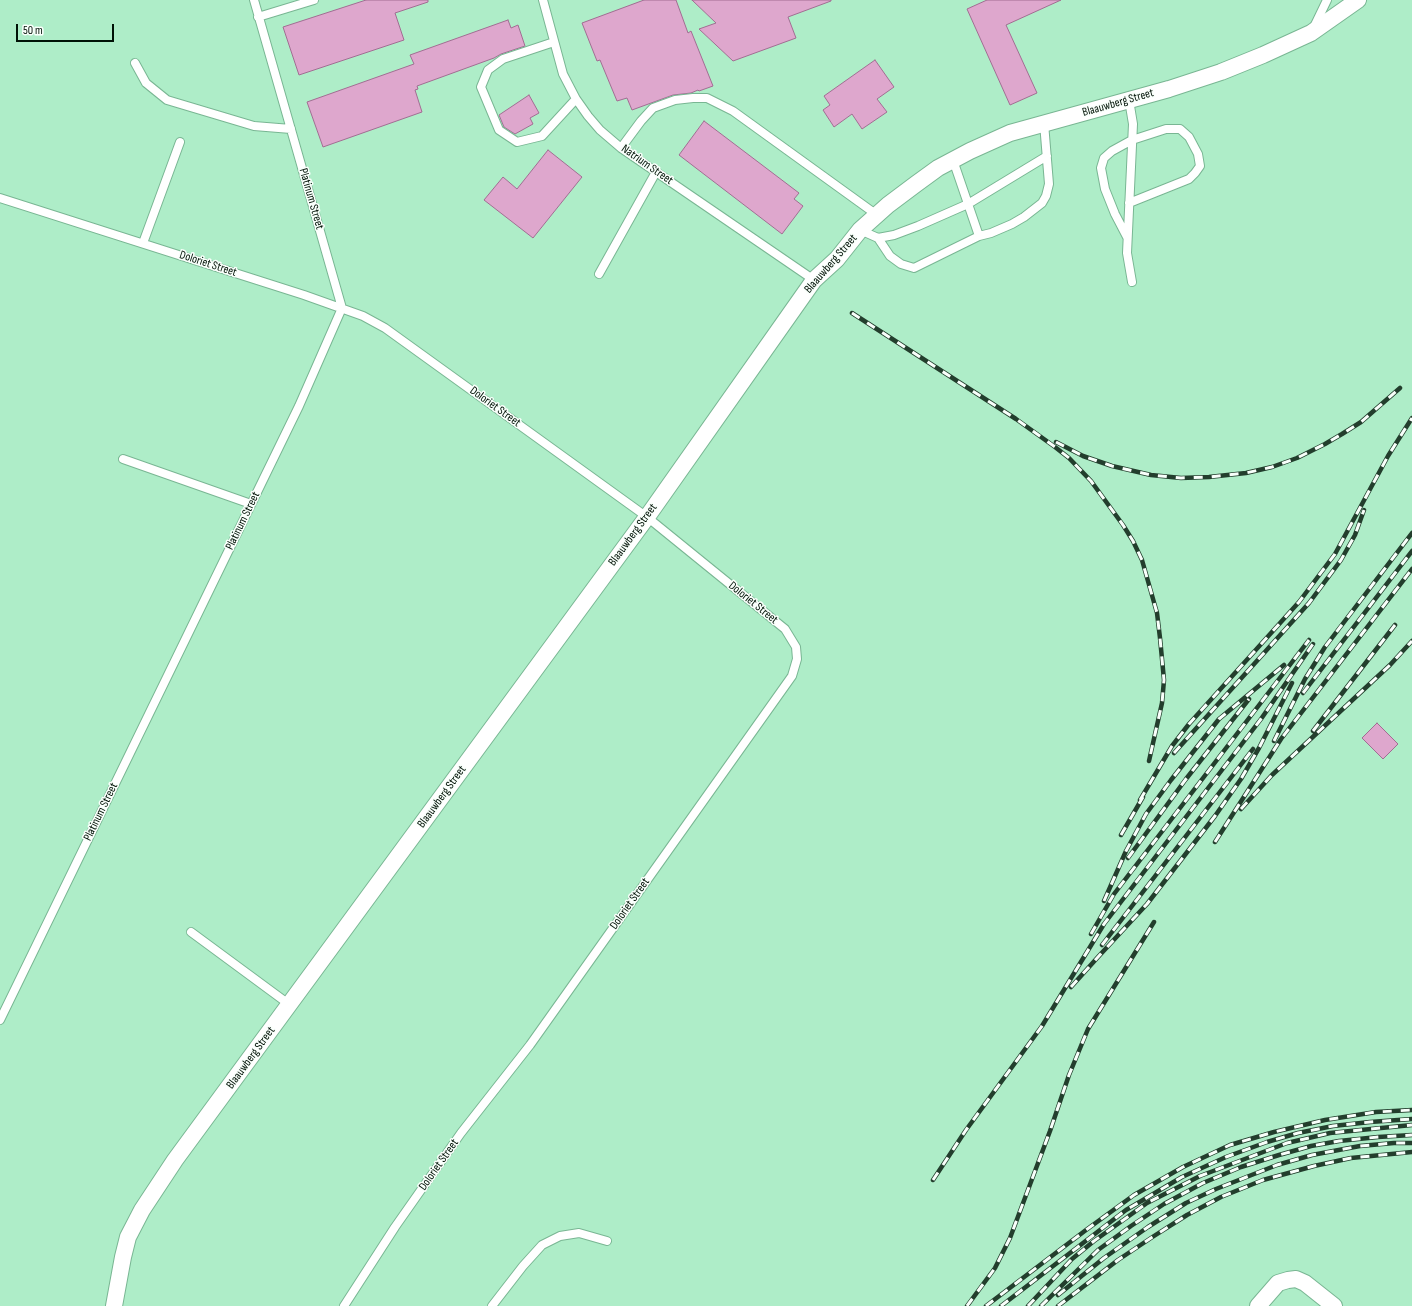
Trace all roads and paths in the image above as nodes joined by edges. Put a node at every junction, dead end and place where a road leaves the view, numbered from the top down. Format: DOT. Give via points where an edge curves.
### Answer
graph roads {
  1 [pos="254,0"];
  2 [pos="314,0"];
  3 [pos="543,0"];
  4 [pos="1327,0"];
  5 [pos="1358,0"];
  6 [pos="258,17"];
  7 [pos="1311,33"];
  8 [pos="554,42"];
  9 [pos="135,63"];
  10 [pos="576,99"];
  11 [pos="1129,100"];
  12 [pos="1044,123"];
  13 [pos="291,129"];
  14 [pos="1132,140"];
  15 [pos="180,142"];
  16 [pos="621,148"];
  17 [pos="1047,156"];
  18 [pos="953,160"];
  19 [pos="656,172"];
  20 [pos="0,198"];
  21 [pos="1129,203"];
  22 [pos="968,204"];
  23 [pos="877,215"];
  24 [pos="860,230"];
  25 [pos="979,236"];
  26 [pos="878,238"];
  27 [pos="1127,238"];
  28 [pos="143,243"];
  29 [pos="599,274"];
  30 [pos="814,280"];
  31 [pos="1132,282"];
  32 [pos="342,308"];
  33 [pos="123,459"];
  34 [pos="251,504"];
  35 [pos="646,517"];
  36 [pos="191,932"];
  37 [pos="290,1005"];
  38 [pos="0,1020"];
  39 [pos="607,1241"];
  40 [pos="114,1306"];
  41 [pos="344,1306"];
  42 [pos="492,1306"];
  43 [pos="1258,1306"];
  44 [pos="1334,1306"];
  1 -- 6 [label="lane, Platinum Street"];
  2 -- 6 [label="lane"];
  3 -- 8 [label="lane, Natrium Street"];
  4 -- 7 [label="lane"];
  5 -- 7 [label="street, Blaauwberg Street"];
  6 -- 13 [label="lane, Platinum Street"];
  7 -- 11 [label="street, Blaauwberg Street" via="1221,72"];
  8 -- 10 [label="lane, Natrium Street" via="563,74"];
  8 -- 10 [label="lane" via="503,59 488,70 481,87 499,130 517,142 542,136"];
  9 -- 13 [label="lane" via="146,83 167,100 254,126"];
  10 -- 16 [label="lane, Natrium Street" via="600,130"];
  11 -- 12 [label="street, Blaauwberg Street"];
  11 -- 14 [label="lane" via="1133,124"];
  12 -- 17 [label="lane"];
  12 -- 18 [label="street, Blaauwberg Street" via="1010,134"];
  13 -- 32 [label="lane, Platinum Street"];
  14 -- 21 [label="lane"];
  14 -- 21 [label="lane" via="1166,130 1180,129 1189,137 1198,154 1200,166 1189,179"];
  14 -- 27 [label="lane" via="1104,158 1101,168 1105,189"];
  15 -- 28 [label="lane"];
  16 -- 19 [label="lane, Natrium Street"];
  16 -- 23 [label="lane" via="653,108 675,100 707,98 733,111"];
  17 -- 22 [label="lane"];
  17 -- 25 [label="lane" via="1049,184 1042,203 1012,224"];
  18 -- 22 [label="lane"];
  18 -- 23 [label="street, Blaauwberg Street" via="916,184"];
  19 -- 29 [label="lane"];
  19 -- 30 [label="lane, Natrium Street"];
  20 -- 28 [label="lane, Doloriet Street"];
  21 -- 27 [label="lane"];
  22 -- 25 [label="lane"];
  22 -- 26 [label="lane" via="894,235"];
  23 -- 24 [label="street, Blaauwberg Street"];
  24 -- 26 [label="lane"];
  24 -- 30 [label="street, Blaauwberg Street" via="837,259"];
  25 -- 26 [label="lane" via="914,268 900,264 890,256"];
  27 -- 31 [label="lane"];
  28 -- 32 [label="lane, Doloriet Street"];
  30 -- 35 [label="street, Blaauwberg Street"];
  32 -- 34 [label="lane, Platinum Street" via="299,406"];
  32 -- 35 [label="lane, Doloriet Street" via="385,328"];
  33 -- 34 [label="lane"];
  34 -- 38 [label="lane, Platinum Street"];
  35 -- 37 [label="street, Blaauwberg Street"];
  35 -- 41 [label="lane, Doloriet Street" via="785,629 796,647 797,659 792,676 530,1046 461,1133 395,1227"];
  36 -- 37 [label="lane"];
  37 -- 40 [label="street, Blaauwberg Street" via="175,1160 142,1210 128,1237 122,1257"];
  39 -- 42 [label="lane" via="579,1233 560,1236 542,1245"];
  43 -- 44 [label="street" via="1278,1283 1296,1279"];
}
